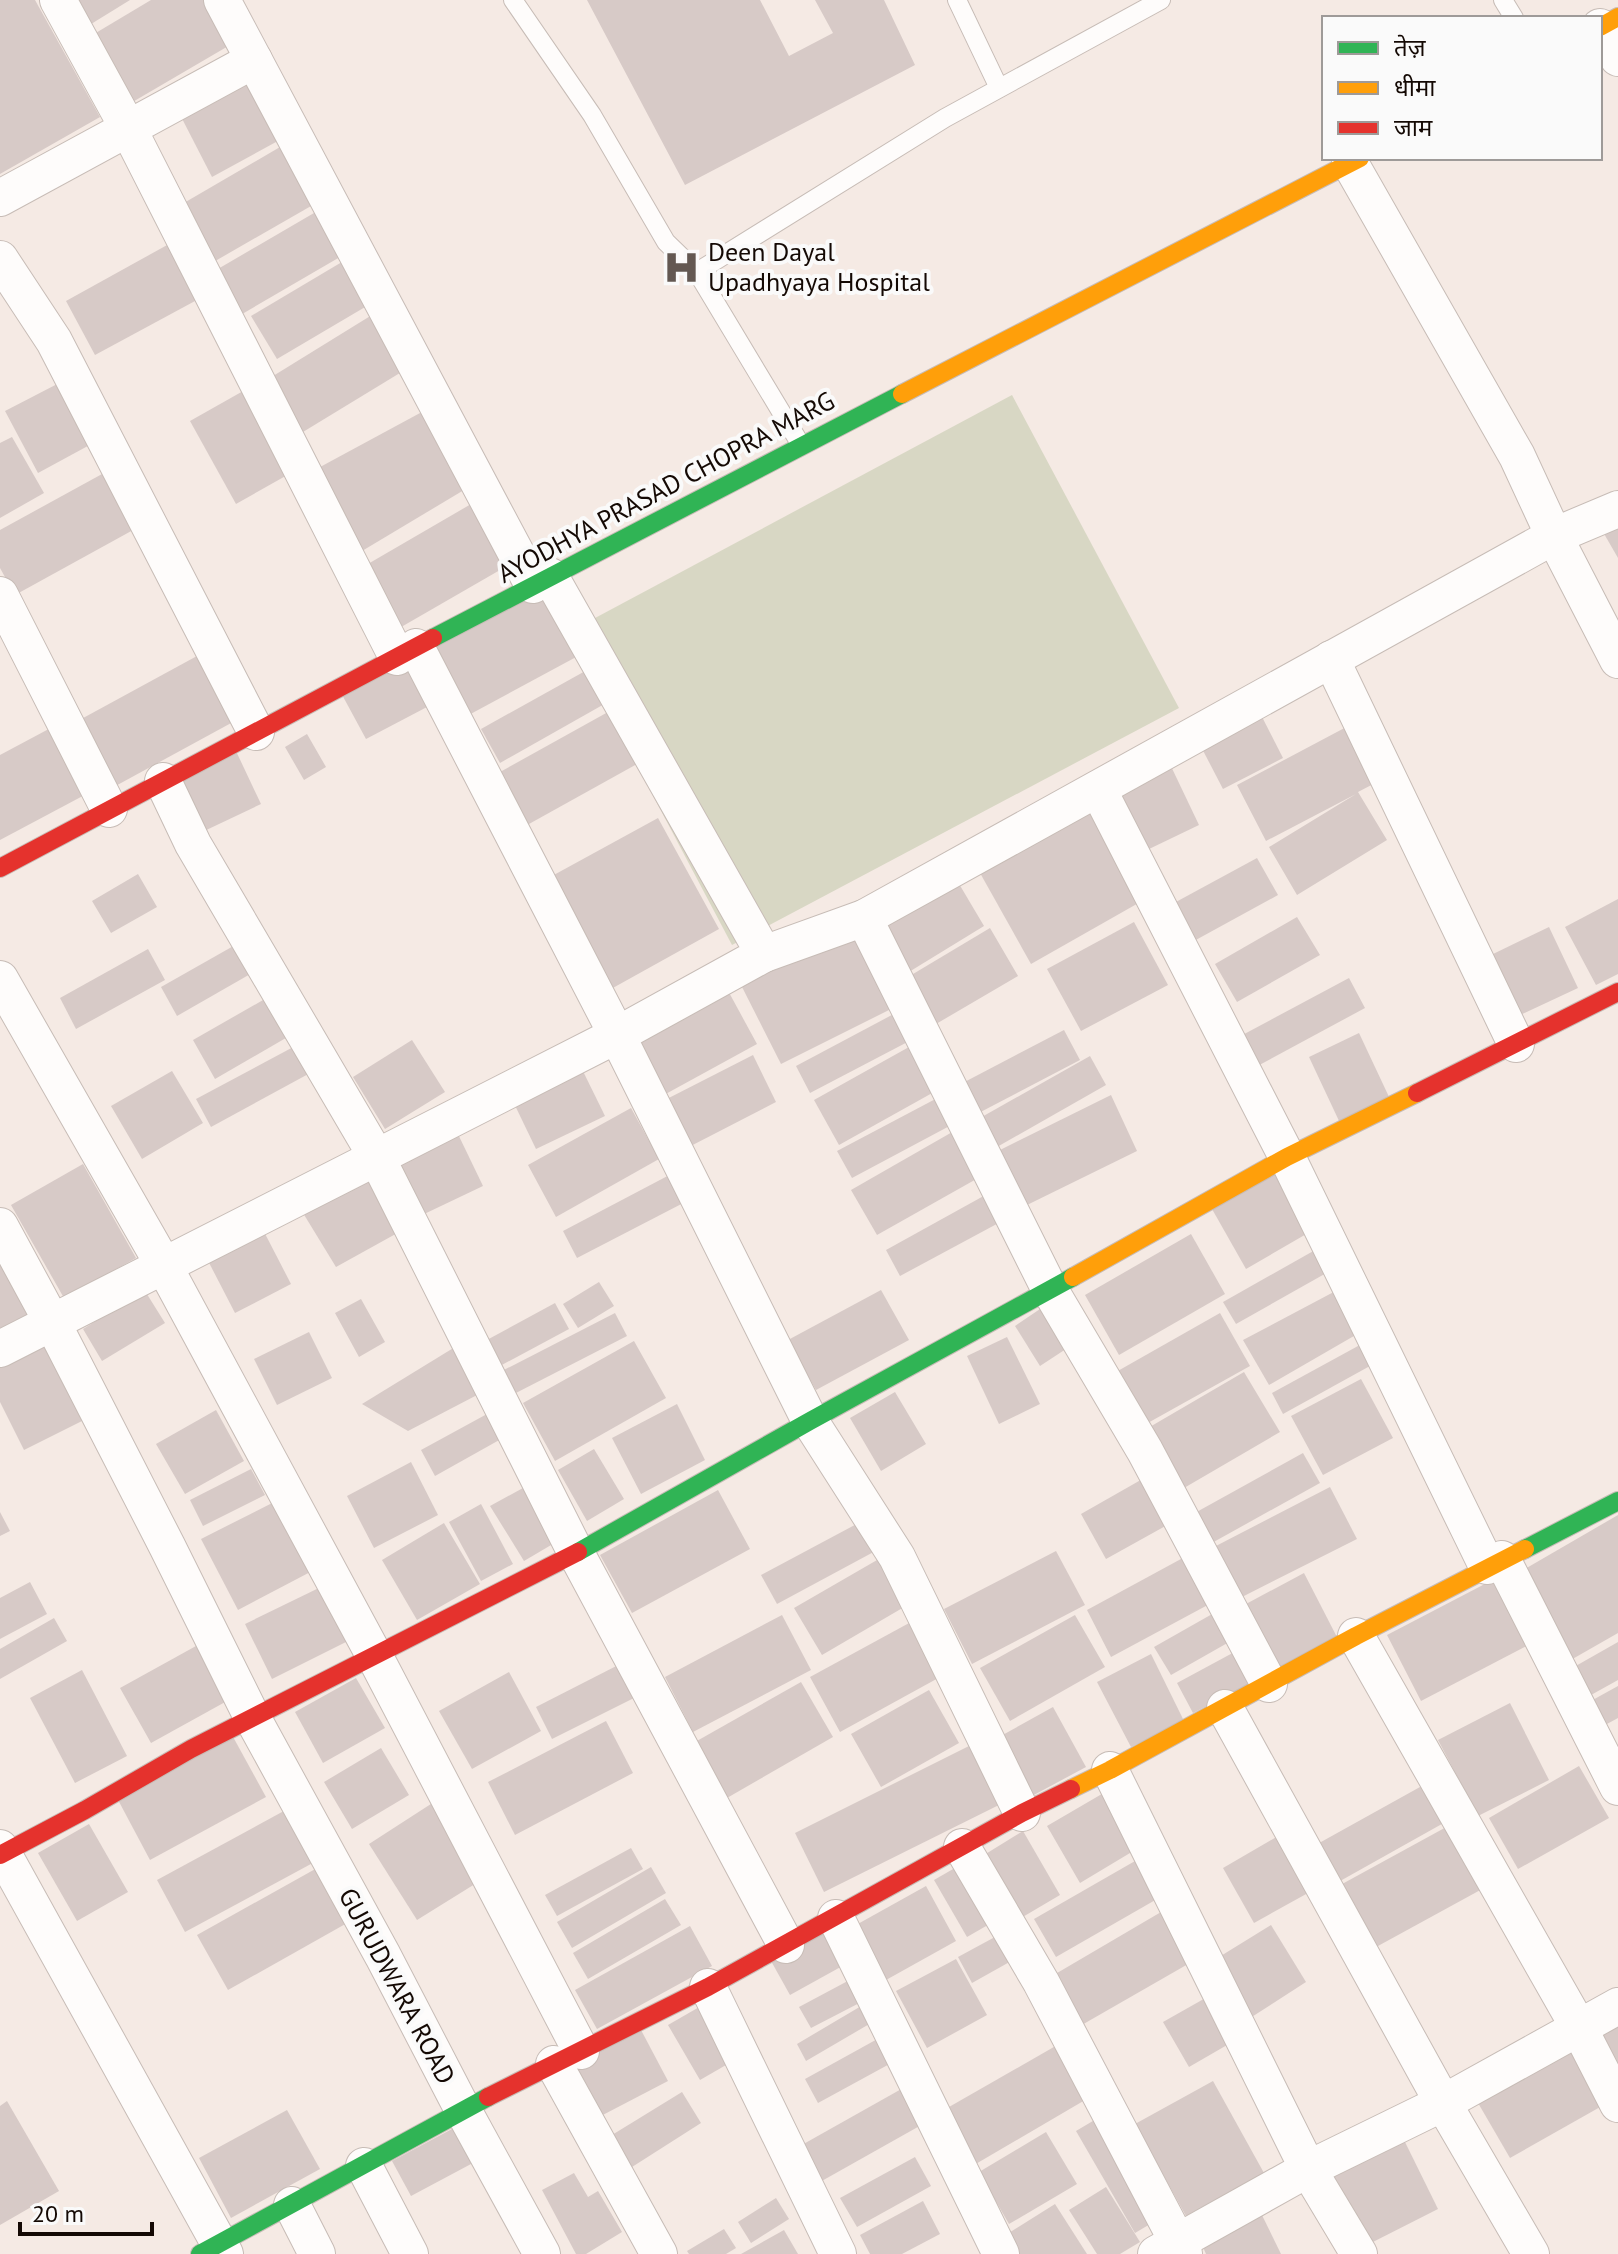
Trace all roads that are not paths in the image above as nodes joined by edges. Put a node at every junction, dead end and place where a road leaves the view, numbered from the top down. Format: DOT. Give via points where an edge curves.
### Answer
graph roads {
  1 [pos="58,0"];
  2 [pos="222,0"];
  3 [pos="513,0"];
  4 [pos="957,0"];
  5 [pos="1161,0"];
  6 [pos="1602,30"];
  7 [pos="1618,58"];
  8 [pos="254,60"];
  9 [pos="999,88"];
  10 [pos="128,128"];
  11 [pos="1355,161"];
  12 [pos="0,198"];
  13 [pos="0,259"];
  14 [pos="697,272"];
  15 [pos="801,445"];
  16 [pos="1618,509"];
  17 [pos="1554,536"];
  18 [pos="542,580"];
  19 [pos="0,595"];
  20 [pos="406,652"];
  21 [pos="1331,659"];
  22 [pos="1618,660"];
  23 [pos="256,732"];
  24 [pos="163,781"];
  25 [pos="1098,789"];
  26 [pos="109,809"];
  27 [pos="0,868"];
  28 [pos="864,918"];
  29 [pos="764,954"];
  30 [pos="0,979"];
  31 [pos="1618,992"];
  32 [pos="617,1035"];
  33 [pos="1516,1044"];
  34 [pos="376,1156"];
  35 [pos="1287,1157"];
  36 [pos="0,1226"];
  37 [pos="164,1266"];
  38 [pos="1050,1290"];
  39 [pos="52,1322"];
  40 [pos="0,1349"];
  41 [pos="810,1421"];
  42 [pos="1616,1507"];
  43 [pos="576,1553"];
  44 [pos="1495,1563"];
  45 [pos="1356,1636"];
  46 [pos="374,1655"];
  47 [pos="1269,1684"];
  48 [pos="1225,1708"];
  49 [pos="252,1717"];
  50 [pos="1110,1770"];
  51 [pos="1618,1787"];
  52 [pos="1022,1813"];
  53 [pos="962,1847"];
  54 [pos="1,1852"];
  55 [pos="836,1918"];
  56 [pos="786,1945"];
  57 [pos="708,1987"];
  58 [pos="1618,2006"];
  59 [pos="1579,2028"];
  60 [pos="568,2058"];
  61 [pos="1443,2103"];
  62 [pos="1618,2104"];
  63 [pos="463,2110"];
  64 [pos="364,2166"];
  65 [pos="1308,2169"];
  66 [pos="292,2205"];
  67 [pos="1172,2250"];
  68 [pos="215,2251"];
  69 [pos="317,2254"];
  70 [pos="410,2254"];
  71 [pos="542,2254"];
  72 [pos="659,2254"];
  73 [pos="838,2254"];
  74 [pos="1001,2254"];
  75 [pos="1359,2254"];
  76 [pos="1531,2254"];
  1 -- 10 [label="street"];
  2 -- 8 [label="street"];
  3 -- 14 [label="lane" via="592,115 666,242"];
  4 -- 9 [label="lane"];
  5 -- 9 [label="lane"];
  6 -- 7 [label="street"];
  8 -- 10 [label="street"];
  8 -- 18 [label="street"];
  9 -- 14 [label="lane"];
  10 -- 12 [label="street"];
  10 -- 20 [label="street"];
  11 -- 15 [label="street, AYODHYA PRASAD CHOPRA MARG"];
  11 -- 17 [label="street" via="1517,456"];
  13 -- 23 [label="street" via="54,341"];
  14 -- 15 [label="lane"];
  15 -- 18 [label="street, AYODHYA PRASAD CHOPRA MARG"];
  16 -- 17 [label="street"];
  17 -- 21 [label="street"];
  17 -- 22 [label="street"];
  18 -- 20 [label="street, AYODHYA PRASAD CHOPRA MARG"];
  18 -- 29 [label="street"];
  19 -- 26 [label="street"];
  20 -- 23 [label="street, AYODHYA PRASAD CHOPRA MARG"];
  20 -- 32 [label="street"];
  21 -- 25 [label="street"];
  21 -- 33 [label="street"];
  23 -- 24 [label="street, AYODHYA PRASAD CHOPRA MARG"];
  24 -- 26 [label="street, AYODHYA PRASAD CHOPRA MARG"];
  24 -- 34 [label="street" via="193,844"];
  25 -- 28 [label="street"];
  25 -- 35 [label="street"];
  26 -- 27 [label="street, AYODHYA PRASAD CHOPRA MARG"];
  28 -- 29 [label="street"];
  28 -- 38 [label="street"];
  29 -- 32 [label="street"];
  30 -- 37 [label="street"];
  31 -- 33 [label="street"];
  32 -- 34 [label="street"];
  32 -- 41 [label="street"];
  33 -- 35 [label="street"];
  34 -- 37 [label="street"];
  34 -- 43 [label="street"];
  35 -- 38 [label="street"];
  35 -- 44 [label="street"];
  36 -- 39 [label="street, GURUDWARA ROAD"];
  37 -- 39 [label="street"];
  37 -- 46 [label="street"];
  38 -- 41 [label="street"];
  38 -- 47 [label="street" via="1145,1451"];
  39 -- 40 [label="street"];
  39 -- 49 [label="street, GURUDWARA ROAD"];
  41 -- 43 [label="street"];
  41 -- 52 [label="street" via="897,1557"];
  42 -- 44 [label="street"];
  43 -- 46 [label="street"];
  43 -- 56 [label="street"];
  44 -- 45 [label="street"];
  44 -- 51 [label="street"];
  45 -- 47 [label="street"];
  45 -- 59 [label="street"];
  46 -- 49 [label="street"];
  46 -- 60 [label="street"];
  47 -- 48 [label="street"];
  48 -- 50 [label="street"];
  48 -- 61 [label="street"];
  49 -- 54 [label="street"];
  49 -- 63 [label="street, GURUDWARA ROAD"];
  50 -- 52 [label="street"];
  50 -- 65 [label="street"];
  52 -- 53 [label="street"];
  53 -- 55 [label="street"];
  53 -- 67 [label="street" via="1041,1982"];
  54 -- 68 [label="street"];
  55 -- 56 [label="street"];
  55 -- 74 [label="street"];
  56 -- 57 [label="street"];
  57 -- 60 [label="street"];
  57 -- 73 [label="street"];
  58 -- 59 [label="street"];
  59 -- 61 [label="street"];
  59 -- 62 [label="street"];
  60 -- 63 [label="street"];
  60 -- 72 [label="street"];
  61 -- 65 [label="street"];
  61 -- 76 [label="street"];
  63 -- 64 [label="street"];
  63 -- 71 [label="street, GURUDWARA ROAD"];
  64 -- 66 [label="street"];
  64 -- 70 [label="street"];
  65 -- 67 [label="street"];
  65 -- 75 [label="street"];
  66 -- 68 [label="street"];
  66 -- 69 [label="street"];
}
